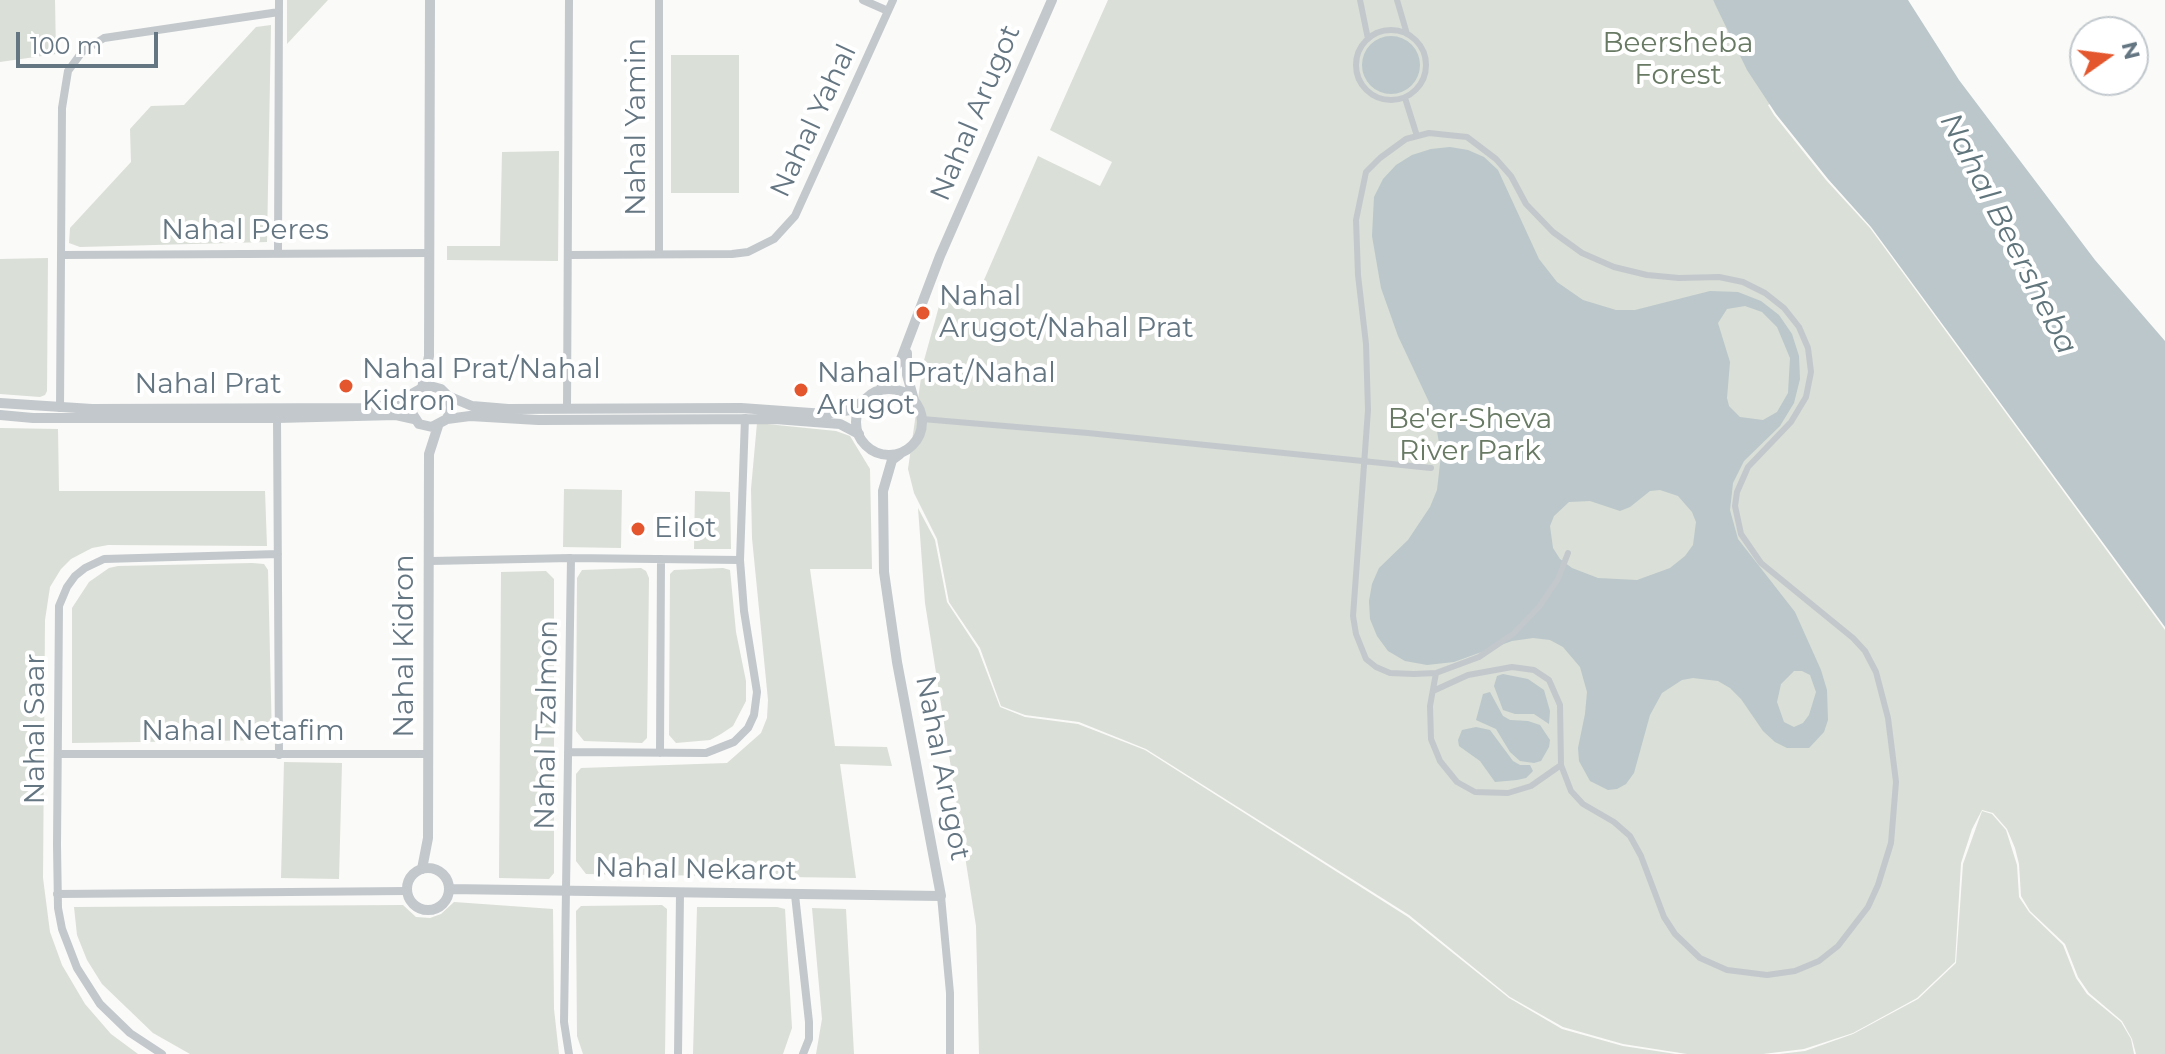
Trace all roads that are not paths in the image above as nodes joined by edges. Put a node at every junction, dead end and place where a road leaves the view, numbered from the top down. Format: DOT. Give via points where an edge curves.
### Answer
graph roads {
  1 [pos="279,0"];
  2 [pos="430,0"];
  3 [pos="569,0"];
  4 [pos="659,0"];
  5 [pos="863,0"];
  6 [pos="893,0"];
  7 [pos="1052,0"];
  8 [pos="1360,0"];
  9 [pos="1397,0"];
  10 [pos="888,11"];
  11 [pos="279,12"];
  12 [pos="1407,34"];
  13 [pos="1368,39"];
  14 [pos="1405,98"];
  15 [pos="1417,136"];
  16 [pos="278,253"];
  17 [pos="429,253"];
  18 [pos="659,254"];
  19 [pos="61,255"];
  20 [pos="568,255"];
  21 [pos="910,334"];
  22 [pos="429,356"];
  23 [pos="418,391"];
  24 [pos="879,391"];
  25 [pos="444,393"];
  26 [pos="865,400"];
  27 [pos="915,402"];
  28 [pos="0,403"];
  29 [pos="60,408"];
  30 [pos="567,409"];
  31 [pos="0,415"];
  32 [pos="277,418"];
  33 [pos="745,418"];
  34 [pos="922,419"];
  35 [pos="416,422"];
  36 [pos="442,422"];
  37 [pos="859,434"];
  38 [pos="875,452"];
  39 [pos="429,454"];
  40 [pos="900,454"];
  41 [pos="1364,461"];
  42 [pos="1431,468"];
  43 [pos="883,491"];
  44 [pos="1568,553"];
  45 [pos="278,554"];
  46 [pos="571,558"];
  47 [pos="661,559"];
  48 [pos="740,560"];
  49 [pos="431,561"];
  50 [pos="1436,673"];
  51 [pos="1433,691"];
  52 [pos="568,752"];
  53 [pos="660,753"];
  54 [pos="58,754"];
  55 [pos="428,754"];
  56 [pos="279,755"];
  57 [pos="1561,765"];
  58 [pos="428,838"];
  59 [pos="422,869"];
  60 [pos="436,870"];
  61 [pos="449,889"];
  62 [pos="407,891"];
  63 [pos="567,892"];
  64 [pos="57,894"];
  65 [pos="680,894"];
  66 [pos="795,895"];
  67 [pos="941,896"];
  68 [pos="162,1054"];
  69 [pos="569,1054"];
  70 [pos="678,1054"];
  71 [pos="803,1054"];
  72 [pos="950,1054"];
  1 -- 11 [label="street"];
  2 -- 17 [label="street"];
  3 -- 20 [label="street"];
  4 -- 18 [label="street, Nahal Yamin"];
  5 -- 10 [label="street"];
  6 -- 10 [label="street, Nahal Yahal"];
  7 -- 21 [label="street, Nahal Arugot"];
  8 -- 13 [label="street"];
  9 -- 12 [label="street"];
  10 -- 18 [label="street, Nahal Yahal" via="785,229 748,252"];
  11 -- 16 [label="street"];
  11 -- 19 [label="street" via="119,34 82,52 68,71 63,94"];
  12 -- 13 [label="street" via="1388,30"];
  12 -- 14 [label="street" via="1421,46 1427,68 1418,88"];
  13 -- 14 [label="street" via="1356,63 1361,84 1378,98"];
  14 -- 15 [label="street"];
  15 -- 41 [label="street" via="1366,172 1356,220 1366,344"];
  15 -- 57 [label="street" via="1467,137 1496,159 1526,204 1553,232 1598,261 1647,275 1743,282 1775,300 1799,327 1811,372 1806,397 1791,422 1748,467 1737,492 1737,521 1761,563 1853,638 1874,667 1896,768 1886,863 1855,928 1819,961 1767,975 1727,970 1700,958 1675,934 1634,842 1620,826 1576,798"];
  16 -- 17 [label="street, Nahal Peres"];
  16 -- 19 [label="street, Nahal Peres"];
  17 -- 22 [label="street"];
  18 -- 20 [label="street, Nahal Yahal"];
  19 -- 29 [label="street"];
  20 -- 30 [label="street"];
  21 -- 24 [label="street, Nahal Arugot" via="895,371"];
  21 -- 27 [label="street, Nahal Arugot" via="907,375"];
  22 -- 23 [label="street"];
  22 -- 25 [label="street"];
  23 -- 25 [label="street" via="432,386"];
  23 -- 29 [label="street, Nahal Prat" via="387,406 367,408"];
  23 -- 35 [label="street" via="409,408"];
  24 -- 26 [label="street"];
  24 -- 27 [label="street" via="902,392"];
  25 -- 30 [label="street" via="482,407"];
  25 -- 36 [label="street" via="451,408"];
  26 -- 30 [label="street" via="834,413"];
  26 -- 37 [label="street" via="857,419"];
  27 -- 34 [label="street"];
  28 -- 29 [label="street, Nahal Prat"];
  31 -- 32 [label="street, Nahal Prat"];
  32 -- 35 [label="street, Nahal Prat" via="396,415"];
  32 -- 45 [label="street"];
  33 -- 36 [label="street" via="464,416"];
  33 -- 37 [label="street" via="840,424"];
  33 -- 48 [label="street"];
  34 -- 40 [label="street" via="918,438"];
  34 -- 41 [label="street"];
  35 -- 36 [label="street" via="427,427"];
  35 -- 39 [label="street, Nahal Kidron"];
  36 -- 39 [label="street, Nahal Kidron"];
  37 -- 38 [label="street"];
  38 -- 40 [label="street"];
  38 -- 43 [label="street, Nahal Arugot"];
  39 -- 49 [label="street, Nahal Kidron"];
  40 -- 43 [label="street, Nahal Arugot" via="892,460"];
  41 -- 42 [label="street"];
  41 -- 50 [label="street" via="1356,634 1366,659 1376,667 1390,673"];
  43 -- 67 [label="street, Nahal Arugot" via="887,601"];
  44 -- 50 [label="street" via="1539,607 1513,634 1479,657"];
  45 -- 54 [label="street, Nahal Saar" via="117,558 97,561 80,572 67,587 58,613"];
  45 -- 56 [label="street"];
  46 -- 47 [label="street"];
  46 -- 49 [label="street"];
  46 -- 52 [label="street, Nahal Tzalmon"];
  47 -- 48 [label="street"];
  47 -- 53 [label="street"];
  48 -- 53 [label="street" via="757,692 754,715 734,742 715,751"];
  49 -- 55 [label="street, Nahal Kidron"];
  50 -- 51 [label="street"];
  51 -- 57 [label="street" via="1468,675 1503,668 1524,667 1543,674 1560,705"];
  51 -- 57 [label="street" via="1430,728 1435,750 1466,788 1508,793 1531,786"];
  52 -- 53 [label="street"];
  52 -- 63 [label="street, Nahal Tzalmon"];
  54 -- 56 [label="street, Nahal Netafim"];
  54 -- 64 [label="street, Nahal Saar"];
  55 -- 56 [label="street, Nahal Netafim"];
  55 -- 58 [label="street, Nahal Kidron"];
  58 -- 59 [label="street, Nahal Kidron"];
  58 -- 60 [label="street, Nahal Kidron"];
  59 -- 60 [label="street"];
  59 -- 62 [label="street" via="411,877"];
  60 -- 61 [label="street"];
  61 -- 62 [label="street" via="444,903 428,910 414,905"];
  61 -- 63 [label="street, Nahal Nekarot"];
  62 -- 64 [label="street"];
  63 -- 65 [label="street, Nahal Nekarot"];
  63 -- 69 [label="street, Nahal Tzalmon" via="564,1022"];
  64 -- 68 [label="street, Nahal Saar" via="62,929 88,987 114,1019"];
  65 -- 66 [label="street, Nahal Nekarot"];
  65 -- 70 [label="street"];
  66 -- 67 [label="street, Nahal Nekarot"];
  66 -- 71 [label="street" via="809,1033"];
  67 -- 72 [label="street, Nahal Arugot"];
}
